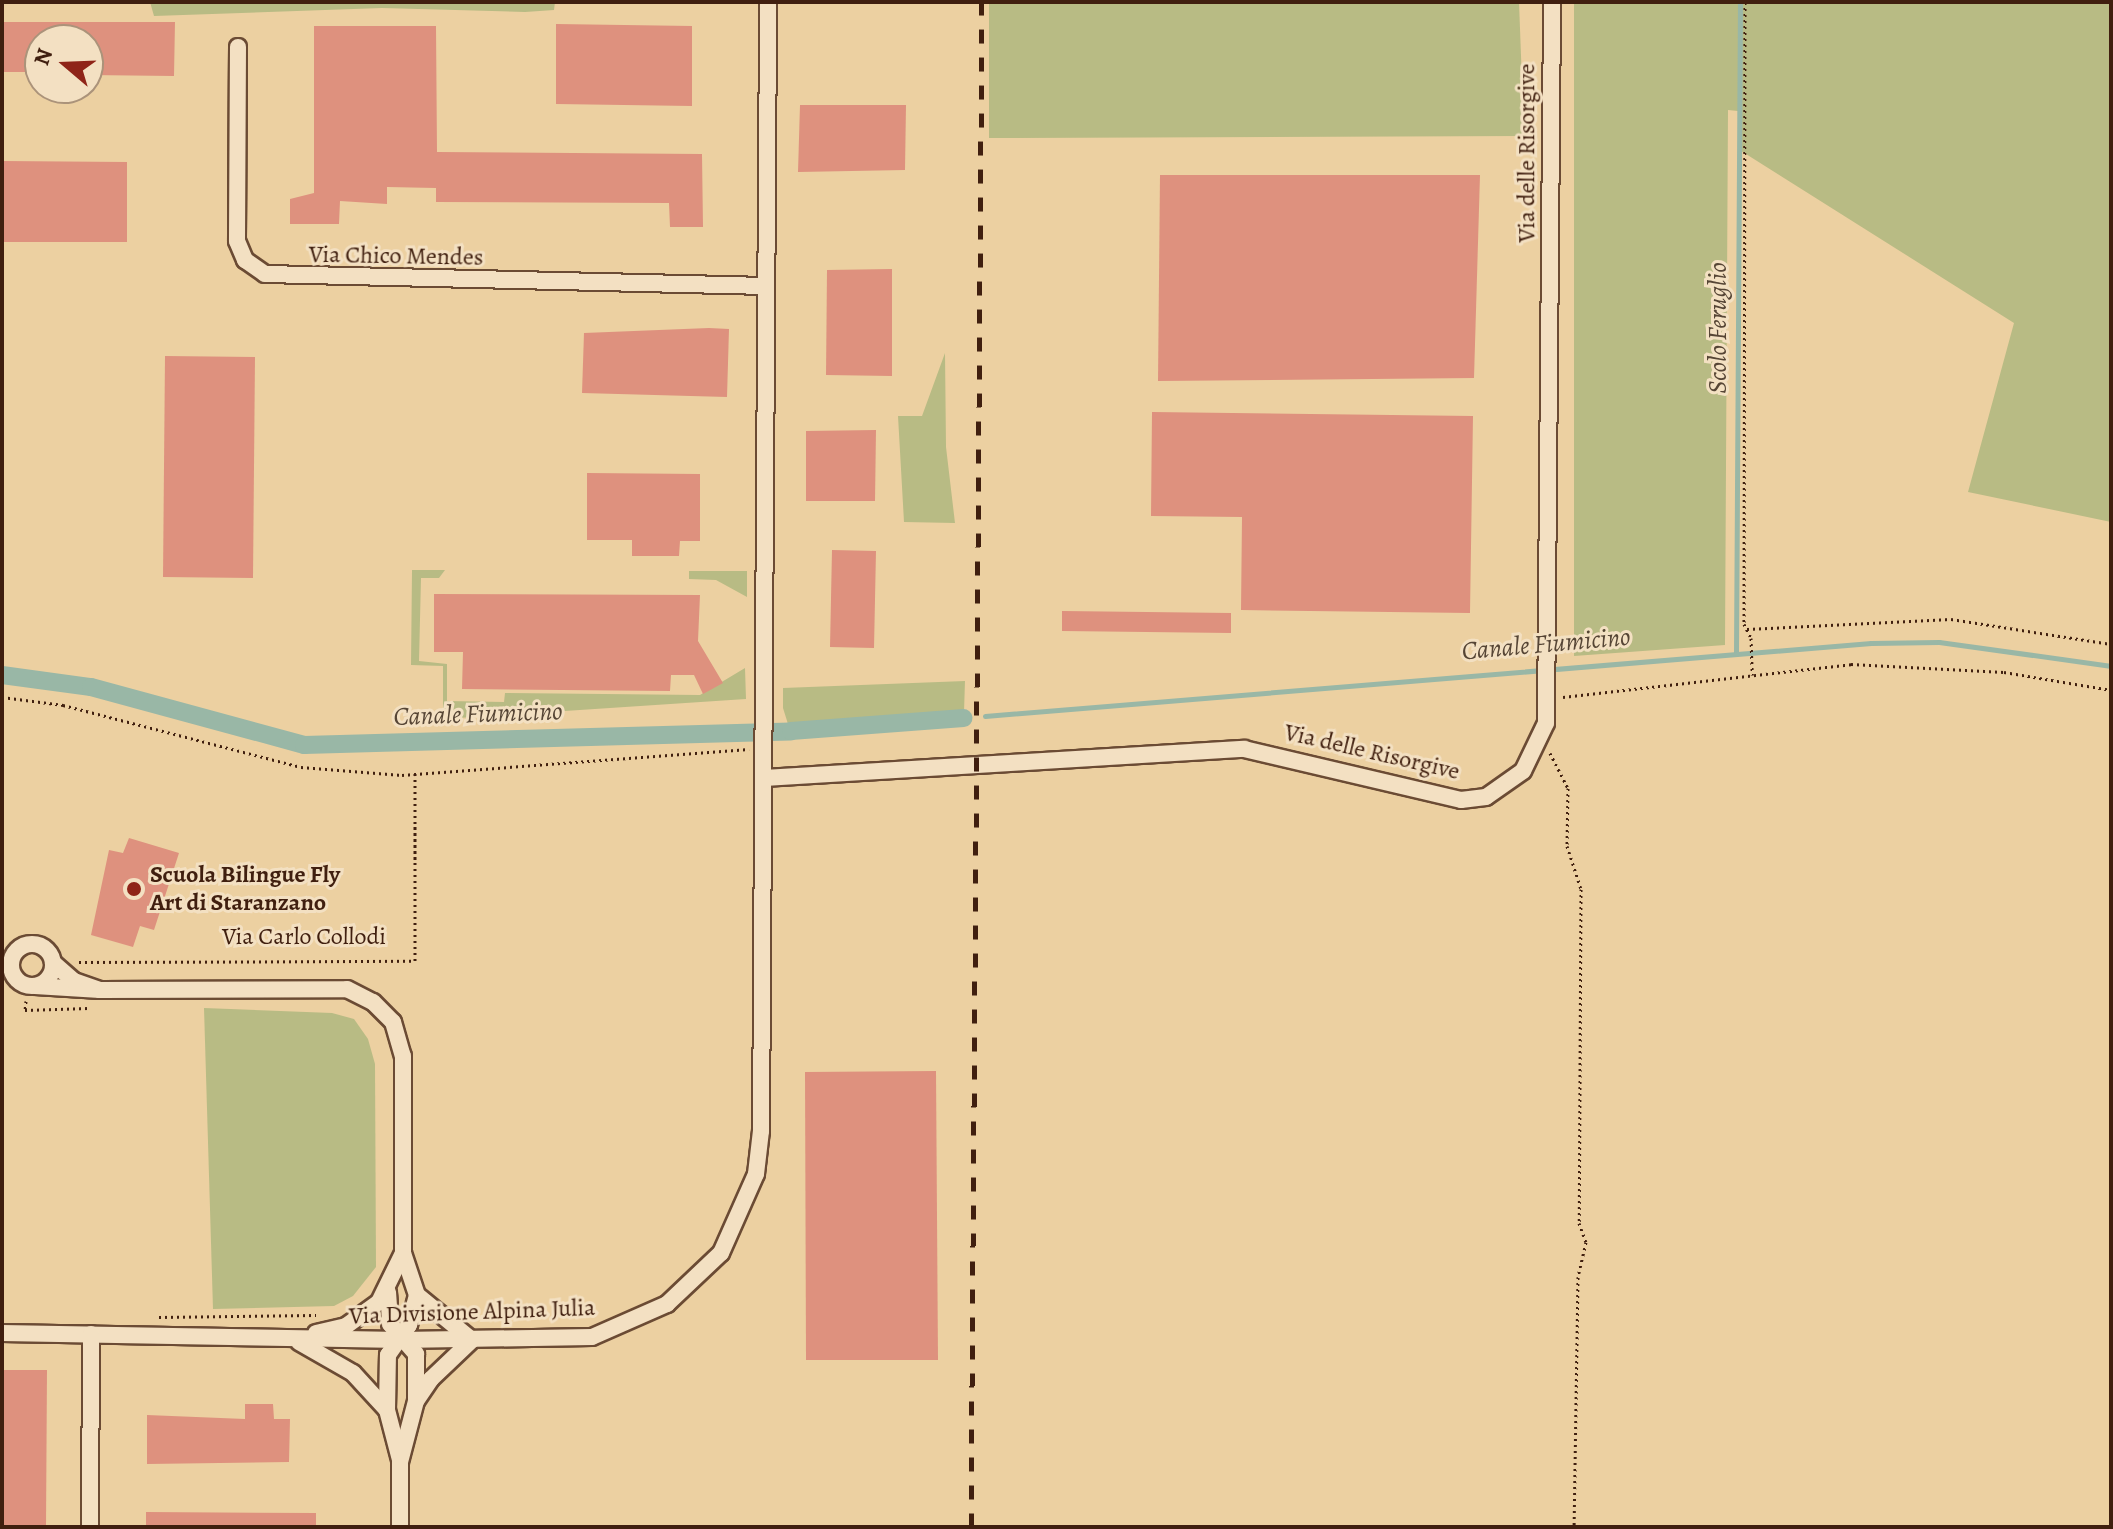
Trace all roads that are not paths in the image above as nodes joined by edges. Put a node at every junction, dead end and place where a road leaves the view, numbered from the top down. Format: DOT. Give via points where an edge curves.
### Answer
graph roads {
  1 [pos="768,2"];
  2 [pos="1552,2"];
  3 [pos="238,47"];
  4 [pos="766,286"];
  5 [pos="764,778"];
  6 [pos="53,963"];
  7 [pos="30,986"];
  8 [pos="100,990"];
  9 [pos="403,1253"];
  10 [pos="388,1292"];
  11 [pos="417,1295"];
  12 [pos="2,1333"];
  13 [pos="91,1334"];
  14 [pos="291,1339"];
  15 [pos="401,1340"];
  16 [pos="472,1340"];
  17 [pos="416,1401"];
  18 [pos="387,1410"];
  19 [pos="400,1462"];
  20 [pos="90,1527"];
  21 [pos="400,1527"];
  1 -- 4 [label="street"];
  2 -- 5 [label="street, Via delle Risorgive" via="1549,640 1540,745 1523,771 1486,797 1461,800 1244,749"];
  3 -- 4 [label="street, Via Chico Mendes" via="237,241 245,260 265,274"];
  4 -- 5 [label="street"];
  5 -- 16 [label="street, Via Divisione Alpina Julia" via="761,1131 756,1174 743,1213 721,1253 694,1284 646,1317 592,1337"];
  6 -- 7 [label="street" via="51,976"];
  6 -- 7 [label="street" via="41,946 21,947 11,964 15,978"];
  6 -- 8 [label="street" via="74,981"];
  7 -- 8 [label="street"];
  8 -- 9 [label="street" via="347,989 384,1011 393,1022 403,1056"];
  9 -- 10 [label="street"];
  9 -- 11 [label="street"];
  10 -- 14 [label="street" via="346,1326"];
  10 -- 15 [label="street" via="390,1324"];
  11 -- 15 [label="street"];
  11 -- 16 [label="street"];
  12 -- 13 [label="street, Via Divisione Alpina Julia"];
  13 -- 14 [label="street, Via Divisione Alpina Julia"];
  13 -- 20 [label="street"];
  14 -- 15 [label="street, Via Divisione Alpina Julia"];
  14 -- 18 [label="street" via="333,1358"];
  15 -- 16 [label="street, Via Divisione Alpina Julia"];
  15 -- 17 [label="street" via="416,1354"];
  15 -- 18 [label="street" via="384,1370"];
  16 -- 17 [label="street"];
  17 -- 19 [label="street"];
  18 -- 19 [label="street"];
  19 -- 21 [label="street"];
}
